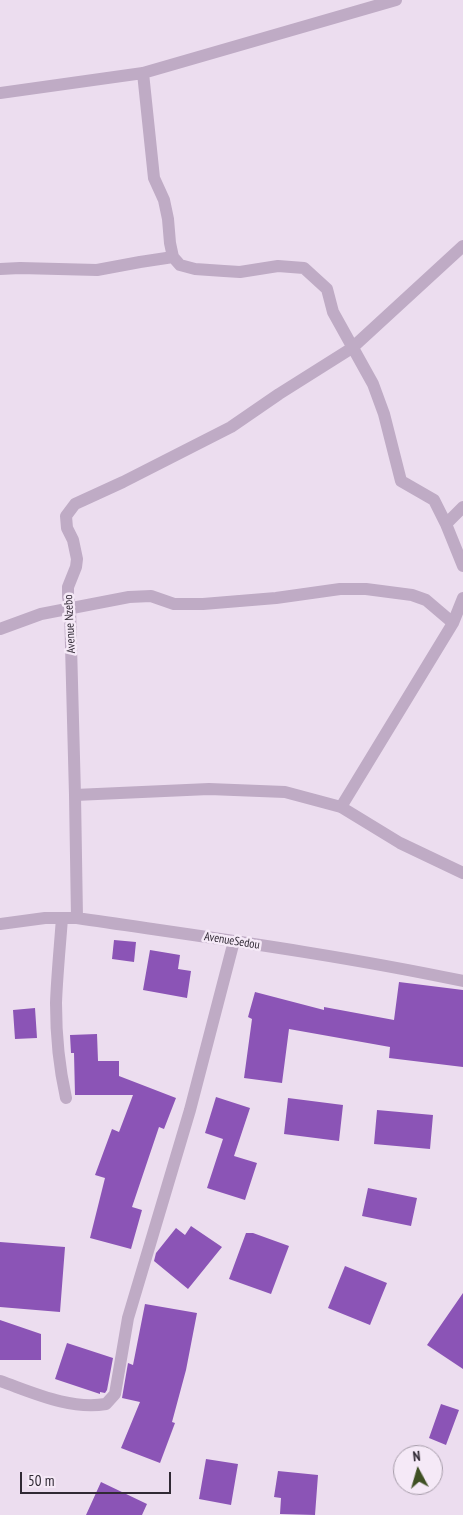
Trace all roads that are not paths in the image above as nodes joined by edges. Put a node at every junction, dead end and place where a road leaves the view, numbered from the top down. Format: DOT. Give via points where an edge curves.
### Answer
graph roads {
  1 [pos="396,0"];
  2 [pos="143,73"];
  3 [pos="0,93"];
  4 [pos="463,246"];
  5 [pos="173,257"];
  6 [pos="0,269"];
  7 [pos="352,348"];
  8 [pos="463,507"];
  9 [pos="446,524"];
  10 [pos="463,566"];
  11 [pos="463,598"];
  12 [pos="70,608"];
  13 [pos="453,623"];
  14 [pos="0,628"];
  15 [pos="76,795"];
  16 [pos="341,807"];
  17 [pos="463,874"];
  18 [pos="62,918"];
  19 [pos="77,918"];
  20 [pos="0,924"];
  21 [pos="234,941"];
  22 [pos="463,981"];
  23 [pos="66,1098"];
  24 [pos="0,1381"];
  1 -- 2 [label="street"];
  2 -- 3 [label="street"];
  2 -- 5 [label="street" via="154,178 164,200"];
  4 -- 7 [label="street"];
  5 -- 6 [label="street" via="97,270"];
  5 -- 7 [label="street" via="180,265 224,271 278,266 304,268 327,289 333,312"];
  7 -- 9 [label="street" via="374,384 401,480 434,500"];
  7 -- 12 [label="street, Avenue Nzebo" via="231,427 75,504 66,516 77,559 68,587"];
  8 -- 9 [label="street"];
  9 -- 10 [label="street"];
  11 -- 13 [label="street"];
  12 -- 13 [label="street" via="129,597 151,596 174,604 203,604 366,589 426,600"];
  12 -- 14 [label="street"];
  12 -- 15 [label="street, Avenue Nzebo"];
  13 -- 16 [label="street"];
  15 -- 16 [label="street" via="209,789 285,792"];
  15 -- 19 [label="street, Avenue Nzebo"];
  16 -- 17 [label="street" via="400,843"];
  18 -- 19 [label="street, AvenueSedou"];
  18 -- 20 [label="street, AvenueSedou"];
  18 -- 23 [label="street" via="56,1002 60,1070"];
  19 -- 21 [label="street, AvenueSedou"];
  21 -- 22 [label="street, AvenueSedou"];
  21 -- 24 [label="street" via="190,1110 128,1318 115,1394 106,1404 94,1406 55,1401"];
}
